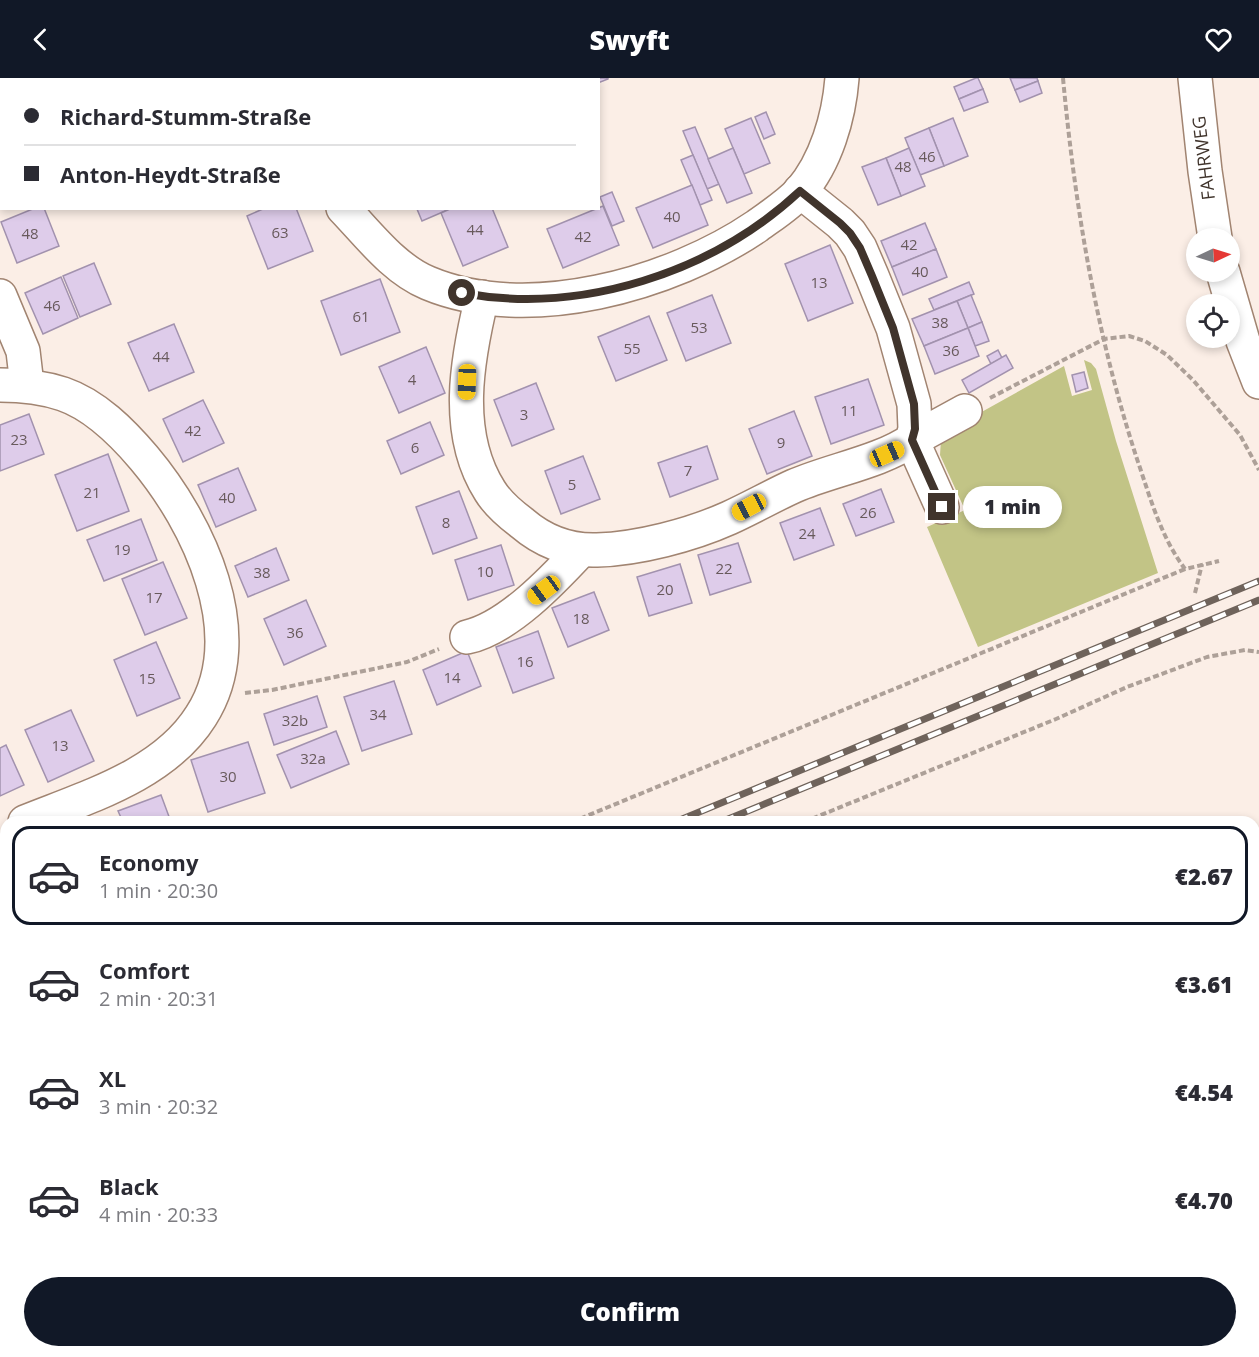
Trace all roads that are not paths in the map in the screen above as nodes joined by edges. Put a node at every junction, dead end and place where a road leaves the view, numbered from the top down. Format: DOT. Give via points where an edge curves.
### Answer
graph roads {
  1 [pos="842,78"];
  2 [pos="1196,78"];
  3 [pos="800,191"];
  4 [pos="345,210"];
  5 [pos="1214,228"];
  6 [pos="1225,282"];
  7 [pos="0,296"];
  8 [pos="482,297"];
  9 [pos="1259,382"];
  10 [pos="13,385"];
  11 [pos="965,411"];
  12 [pos="912,440"];
  13 [pos="942,507"];
  14 [pos="581,550"];
  15 [pos="467,637"];
  16 [pos="40,816"];
  1 -- 3 [label="street" via="829,139"];
  2 -- 5 [label="street, FAHRWEG"];
  3 -- 8 [label="street" via="734,241 661,275 558,297"];
  3 -- 12 [label="street" via="840,223 860,248 893,328 914,404"];
  4 -- 8 [label="street" via="395,261 426,283"];
  6 -- 9 [label="street"];
  7 -- 10 [label="street" via="23,351"];
  8 -- 14 [label="street" via="468,367 467,420 483,478 507,511 542,538"];
  10 -- 16 [label="street" via="64,394 127,437 182,510 202,551 216,594 221,628 221,658 215,686 187,736 166,756 120,782"];
  11 -- 12 [label="street"];
  12 -- 13 [label="street"];
  12 -- 14 [label="street" via="887,454 797,485 693,531 619,548"];
  14 -- 15 [label="street" via="544,590 484,633"];
}
